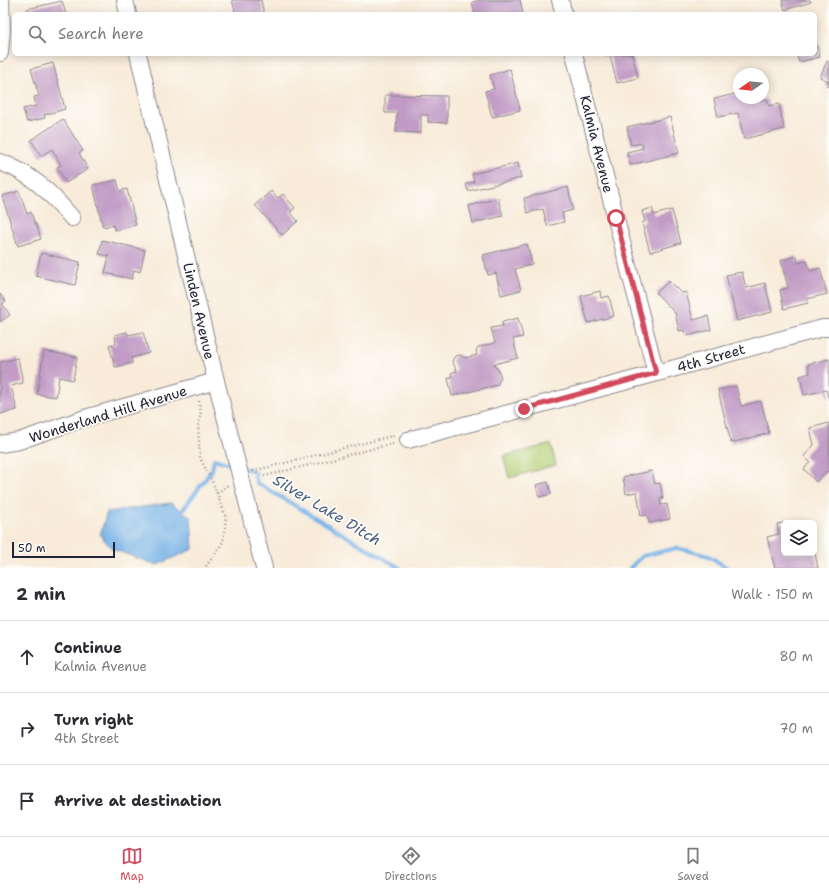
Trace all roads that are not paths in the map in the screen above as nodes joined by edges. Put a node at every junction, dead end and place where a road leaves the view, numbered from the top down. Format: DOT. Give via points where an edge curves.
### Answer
graph roads {
  1 [pos="2,0"];
  2 [pos="125,0"];
  3 [pos="560,0"];
  4 [pos="128,12"];
  5 [pos="563,12"];
  6 [pos="0,53"];
  7 [pos="138,56"];
  8 [pos="575,56"];
  9 [pos="0,162"];
  10 [pos="72,218"];
  11 [pos="829,328"];
  12 [pos="656,373"];
  13 [pos="216,381"];
  14 [pos="408,440"];
  15 [pos="0,444"];
  16 [pos="264,568"];
  1 -- 6 [label="street"];
  2 -- 4 [label="street"];
  3 -- 5 [label="street"];
  7 -- 13 [label="street, Linden Avenue"];
  8 -- 12 [label="street, Kalmia Avenue"];
  9 -- 10 [label="street" via="32,178 53,195"];
  11 -- 12 [label="street, 4th Street" via="774,340"];
  12 -- 14 [label="street, 4th Street"];
  13 -- 15 [label="street, Wonderland Hill Avenue" via="85,418 19,441"];
  13 -- 16 [label="street, Linden Avenue"];
}
